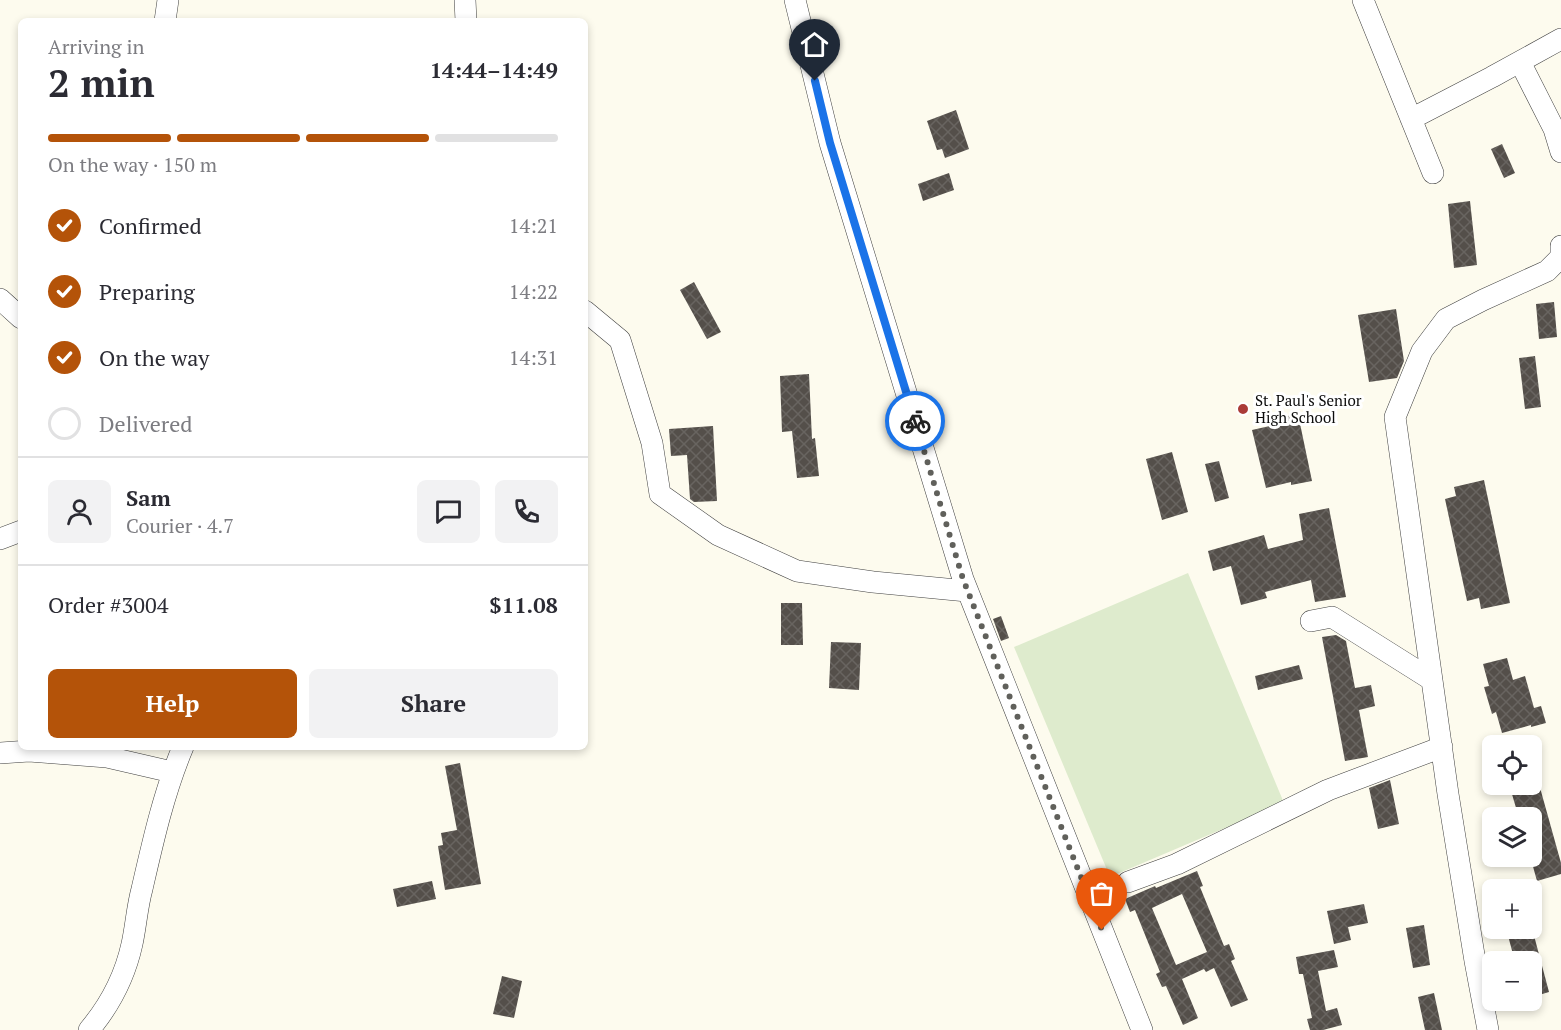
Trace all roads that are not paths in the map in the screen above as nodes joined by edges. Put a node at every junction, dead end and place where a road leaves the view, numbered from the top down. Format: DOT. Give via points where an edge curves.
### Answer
graph roads {
  1 [pos="168,0"];
  2 [pos="465,0"];
  3 [pos="795,0"];
  4 [pos="1363,0"];
  5 [pos="165,18"];
  6 [pos="466,18"];
  7 [pos="1561,39"];
  8 [pos="1520,62"];
  9 [pos="1411,119"];
  10 [pos="1561,152"];
  11 [pos="1433,173"];
  12 [pos="1561,246"];
  13 [pos="0,299"];
  14 [pos="588,313"];
  15 [pos="18,315"];
  16 [pos="18,532"];
  17 [pos="0,539"];
  18 [pos="967,591"];
  19 [pos="1311,621"];
  20 [pos="1432,680"];
  21 [pos="1442,747"];
  22 [pos="182,750"];
  23 [pos="0,753"];
  24 [pos="172,772"];
  25 [pos="1128,882"];
  26 [pos="89,1030"];
  27 [pos="1142,1030"];
  28 [pos="1488,1030"];
  1 -- 5 [label="street"];
  2 -- 6 [label="street"];
  3 -- 18 [label="street" via="830,143"];
  4 -- 9 [label="street"];
  7 -- 8 [label="street"];
  8 -- 9 [label="street"];
  8 -- 10 [label="street" via="1554,129"];
  9 -- 11 [label="street"];
  12 -- 20 [label="street" via="1561,257 1547,271 1446,319 1422,351 1395,417"];
  13 -- 15 [label="street"];
  14 -- 18 [label="street" via="620,340 652,442 660,495 718,535 797,571"];
  16 -- 17 [label="street"];
  18 -- 27 [label="street"];
  19 -- 20 [label="street" via="1332,617"];
  20 -- 21 [label="street"];
  21 -- 25 [label="street" via="1328,790 1178,864"];
  21 -- 28 [label="street"];
  22 -- 24 [label="street"];
  23 -- 24 [label="street" via="29,751 107,757"];
  24 -- 26 [label="street" via="123,976"];
}
